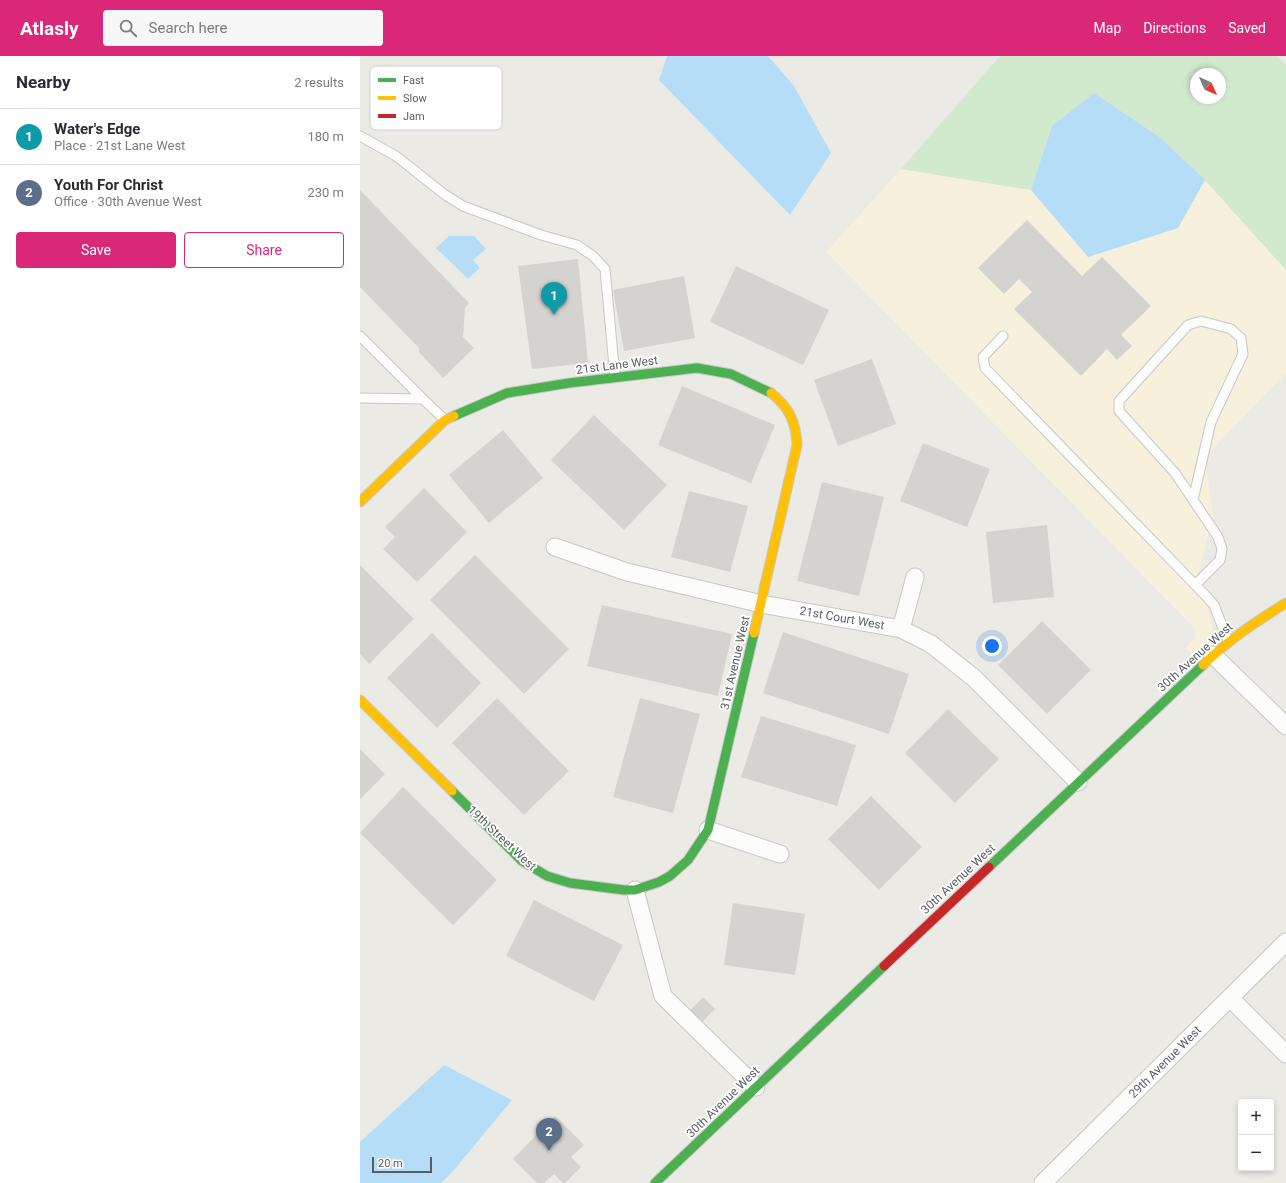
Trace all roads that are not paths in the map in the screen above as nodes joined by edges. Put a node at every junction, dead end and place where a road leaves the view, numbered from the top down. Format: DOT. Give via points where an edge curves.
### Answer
graph roads {
  1 [pos="360,136"];
  2 [pos="360,336"];
  3 [pos="1003,336"];
  4 [pos="364,343"];
  5 [pos="615,378"];
  6 [pos="360,398"];
  7 [pos="422,399"];
  8 [pos="786,407"];
  9 [pos="445,420"];
  10 [pos="1193,500"];
  11 [pos="360,502"];
  12 [pos="555,547"];
  13 [pos="915,576"];
  14 [pos="1195,585"];
  15 [pos="1286,603"];
  16 [pos="762,604"];
  17 [pos="901,629"];
  18 [pos="1228,641"];
  19 [pos="1214,655"];
  20 [pos="360,700"];
  21 [pos="1286,726"];
  22 [pos="1078,782"];
  23 [pos="708,830"];
  24 [pos="780,854"];
  25 [pos="635,890"];
  26 [pos="1286,942"];
  27 [pos="1230,998"];
  28 [pos="1286,1054"];
  29 [pos="756,1087"];
  30 [pos="655,1183"];
  31 [pos="1043,1183"];
  1 -- 5 [label="lane" via="396,156 463,206 541,235 577,245 593,256 605,269"];
  2 -- 4 [label="lane"];
  3 -- 14 [label="lane" via="983,357 985,368"];
  4 -- 7 [label="lane"];
  5 -- 8 [label="street, 21st Lane West" via="697,368 714,369 766,389 777,396"];
  5 -- 9 [label="street, 21st Lane West" via="507,393"];
  6 -- 7 [label="lane"];
  7 -- 9 [label="lane"];
  8 -- 16 [label="street, 31st Avenue West" via="794,418 798,431 798,445"];
  9 -- 11 [label="street, 21st Lane West"];
  10 -- 10 [label="lane" via="1175,473 1119,411 1119,401 1188,325 1202,322 1231,329 1241,338 1243,354 1211,422"];
  10 -- 14 [label="lane" via="1218,537 1222,548 1220,560"];
  12 -- 16 [label="street, 21st Court West" via="627,572"];
  13 -- 17 [label="street"];
  14 -- 18 [label="lane" via="1214,605"];
  15 -- 18 [label="street, 30th Avenue West" via="1244,628"];
  16 -- 17 [label="street, 21st Court West"];
  16 -- 23 [label="street, 31st Avenue West"];
  17 -- 22 [label="street, 21st Court West" via="931,644 974,678"];
  18 -- 19 [label="street, 30th Avenue West"];
  19 -- 21 [label="street"];
  19 -- 22 [label="street, 30th Avenue West"];
  20 -- 25 [label="street, 19th Street West" via="534,870 557,881 617,890"];
  22 -- 29 [label="street, 30th Avenue West"];
  23 -- 24 [label="street"];
  23 -- 25 [label="street, 31st Avenue West" via="694,854 684,865 660,881"];
  25 -- 29 [label="street" via="663,996"];
  26 -- 27 [label="street, 29th Avenue West"];
  27 -- 28 [label="street"];
  27 -- 31 [label="street, 29th Avenue West"];
  29 -- 30 [label="street, 30th Avenue West"];
}
